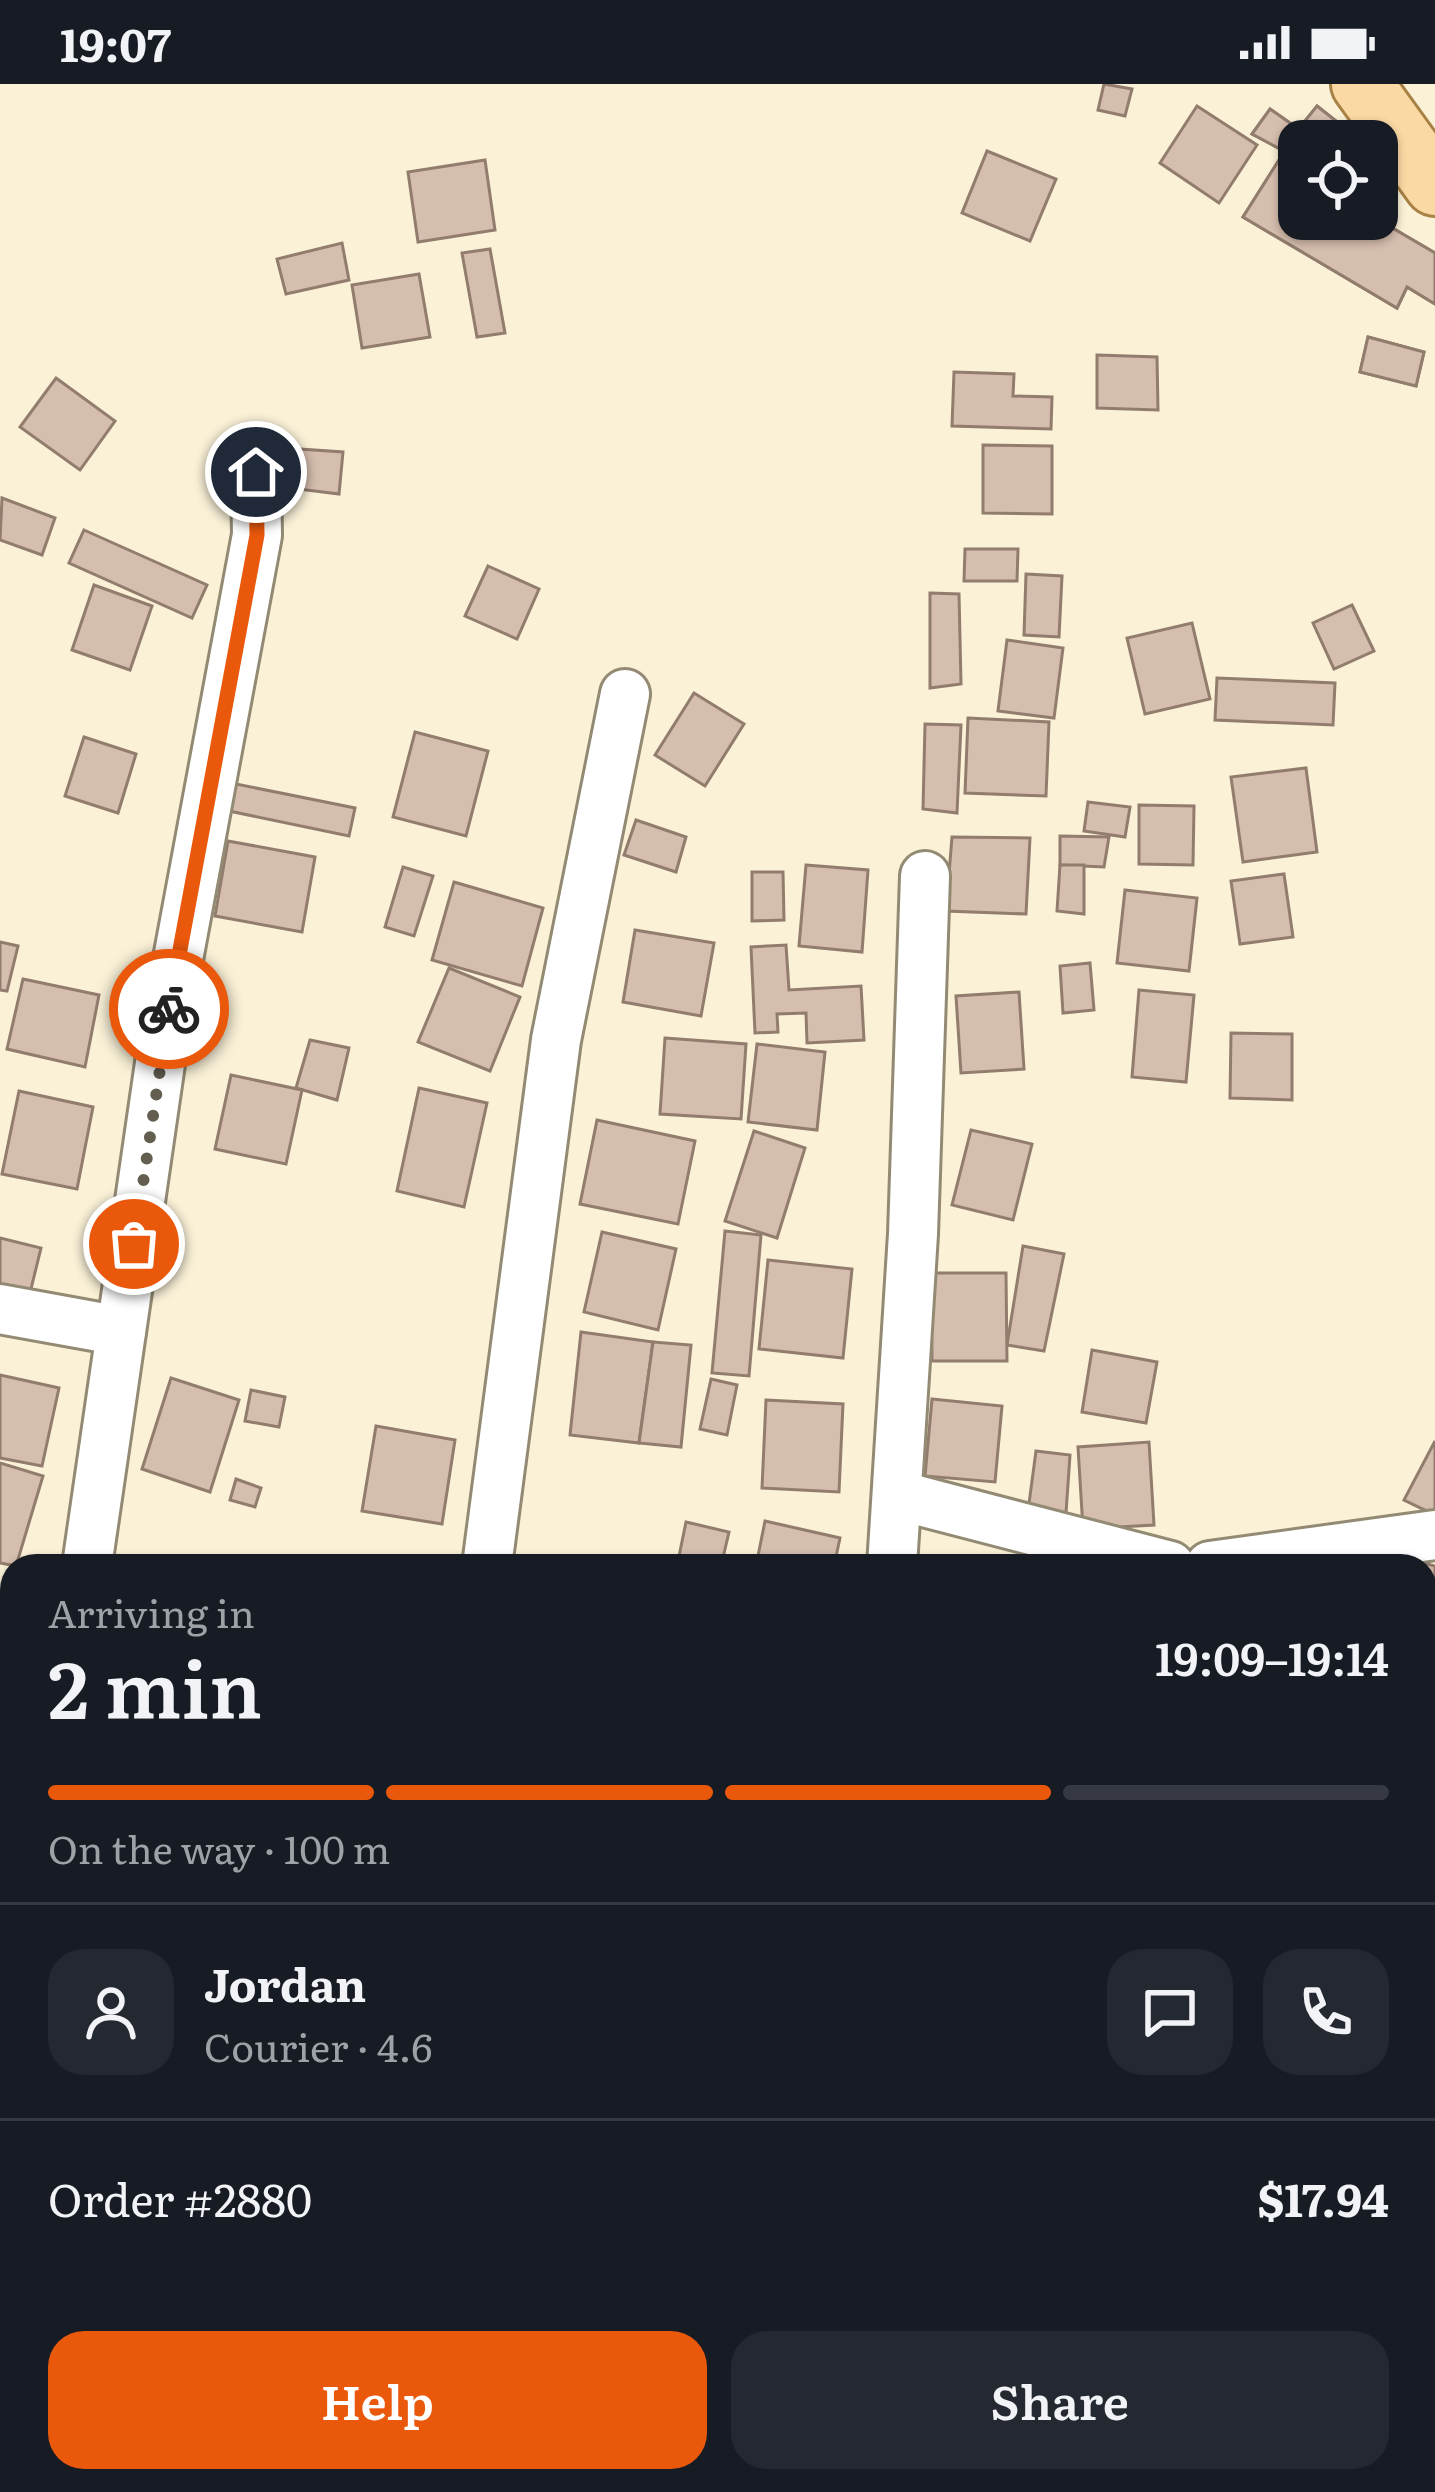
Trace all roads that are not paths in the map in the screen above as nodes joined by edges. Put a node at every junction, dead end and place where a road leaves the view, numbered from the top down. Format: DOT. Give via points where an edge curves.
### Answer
graph roads {
  1 [pos="1362,84"];
  2 [pos="1435,185"];
  3 [pos="256,472"];
  4 [pos="625,694"];
  5 [pos="926,876"];
  6 [pos="0,1309"];
  7 [pos="121,1330"];
  8 [pos="897,1495"];
  9 [pos="1435,1535"];
  10 [pos="89,1554"];
  11 [pos="489,1554"];
  12 [pos="893,1554"];
  13 [pos="1124,1554"];
  14 [pos="1297,1554"];
  1 -- 2 [label="main road"];
  3 -- 7 [label="street" via="257,535 165,1029"];
  4 -- 11 [label="street" via="556,1040"];
  5 -- 8 [label="street"];
  6 -- 7 [label="street"];
  7 -- 10 [label="street"];
  8 -- 12 [label="street"];
  8 -- 13 [label="street"];
  9 -- 14 [label="street"];
}
